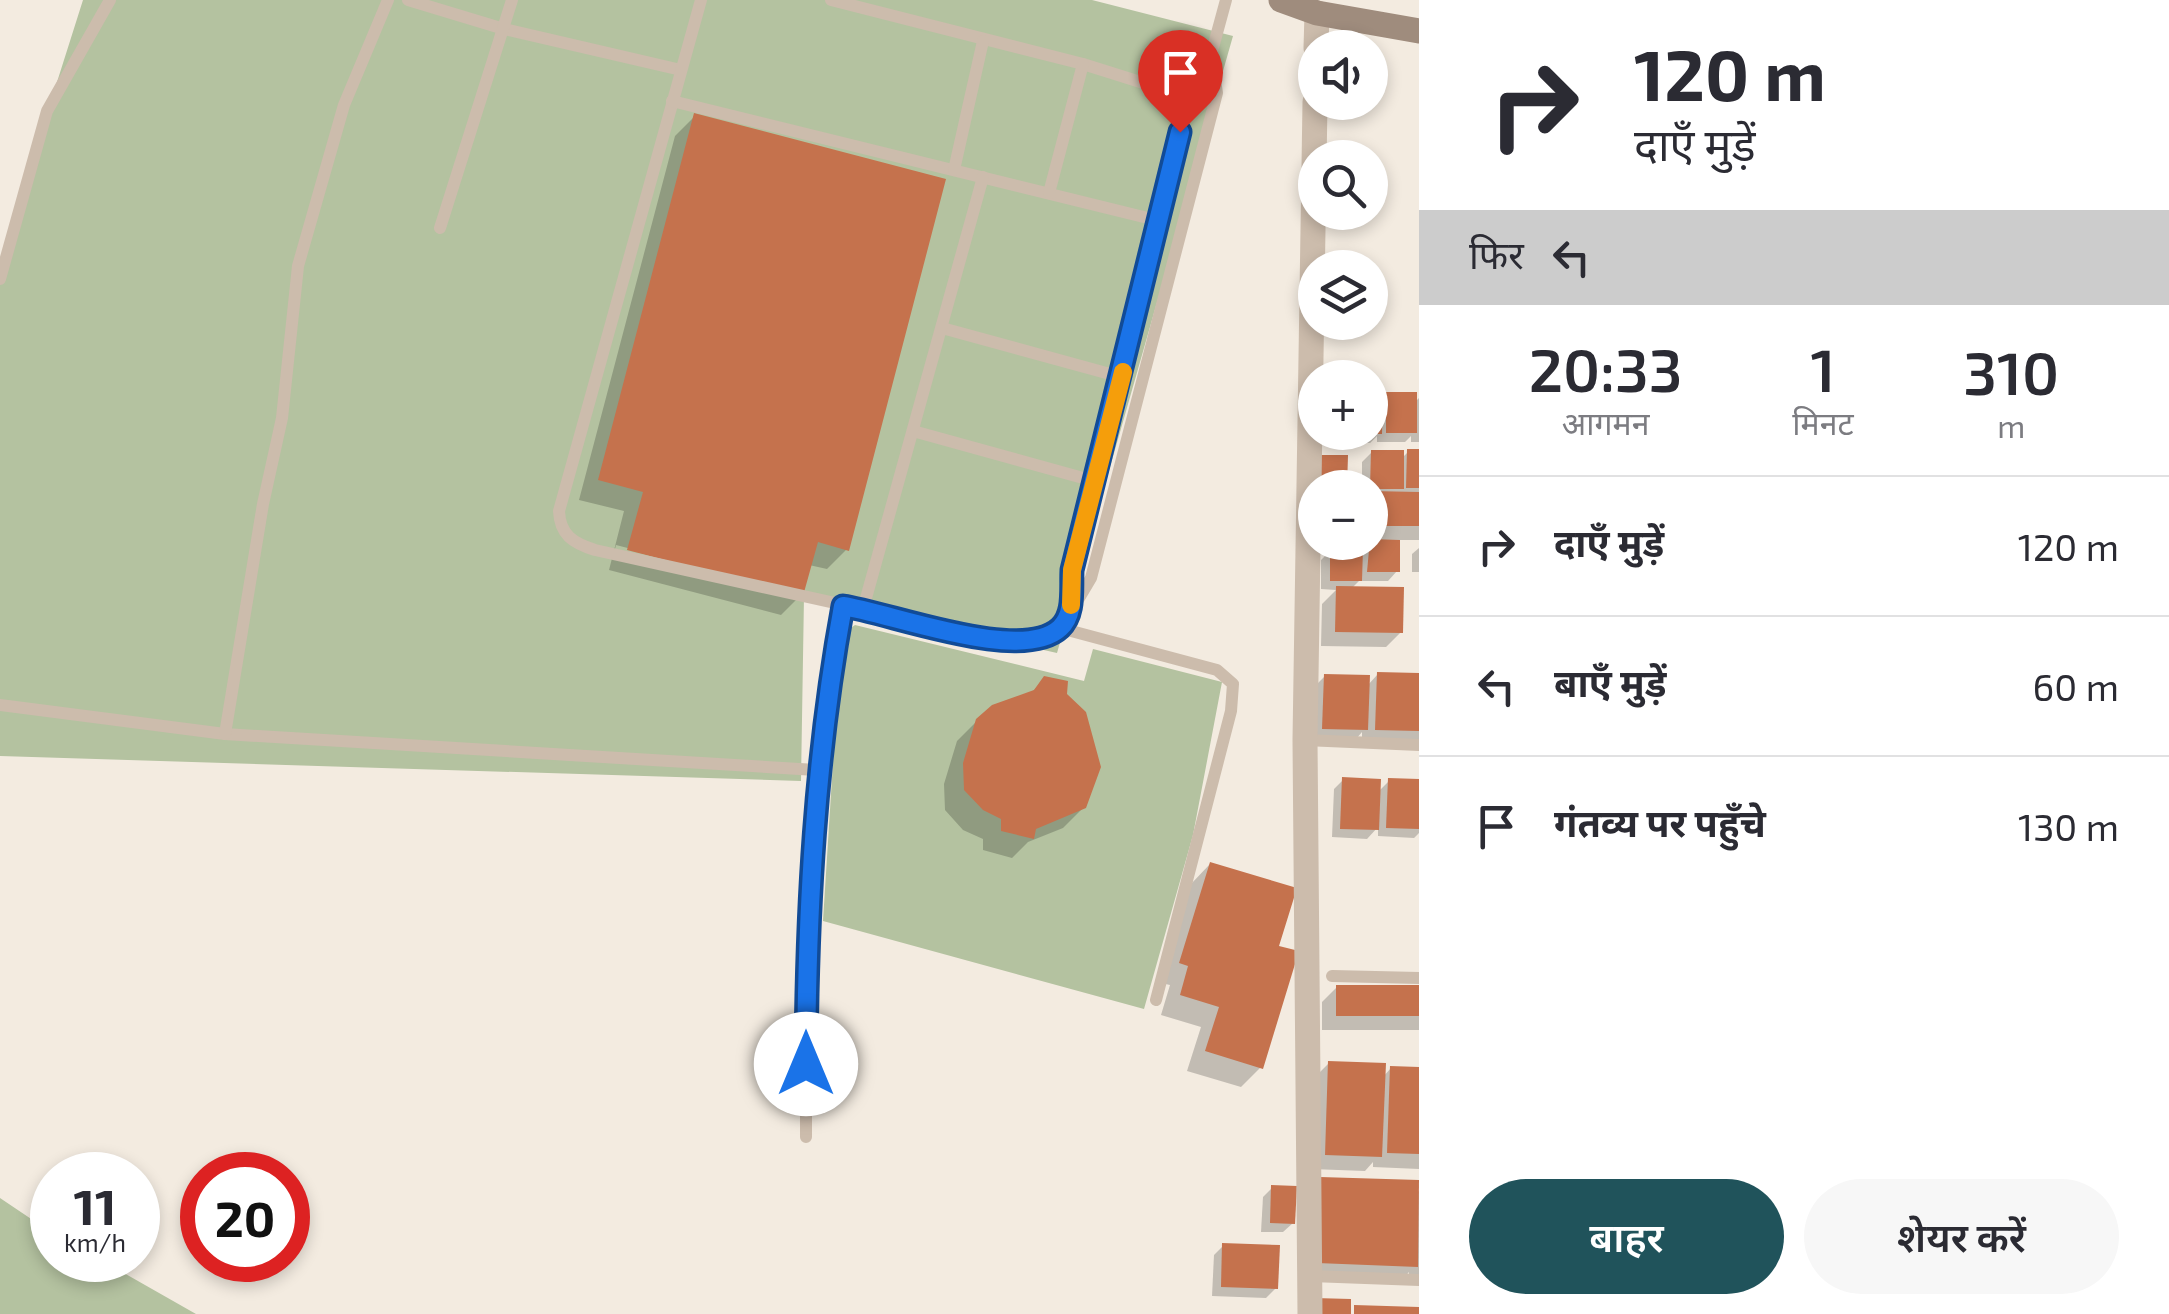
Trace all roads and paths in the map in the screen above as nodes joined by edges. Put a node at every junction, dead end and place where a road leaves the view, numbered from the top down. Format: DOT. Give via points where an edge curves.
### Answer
graph roads {
  1 [pos="110,0"];
  2 [pos="388,0"];
  3 [pos="408,0"];
  4 [pos="512,0"];
  5 [pos="701,0"];
  6 [pos="831,0"];
  7 [pos="1226,0"];
  8 [pos="1281,0"];
  9 [pos="1317,14"];
  10 [pos="504,29"];
  11 [pos="1317,30"];
  12 [pos="1419,30"];
  13 [pos="983,40"];
  14 [pos="1211,55"];
  15 [pos="1082,64"];
  16 [pos="681,70"];
  17 [pos="1188,97"];
  18 [pos="672,102"];
  19 [pos="1315,120"];
  20 [pos="954,170"];
  21 [pos="983,177"];
  22 [pos="1049,193"];
  23 [pos="1160,221"];
  24 [pos="440,228"];
  25 [pos="0,279"];
  26 [pos="942,328"];
  27 [pos="1121,378"];
  28 [pos="913,431"];
  29 [pos="1094,481"];
  30 [pos="843,606"];
  31 [pos="863,609"];
  32 [pos="1070,612"];
  33 [pos="1060,628"];
  34 [pos="0,705"];
  35 [pos="225,734"];
  36 [pos="1305,740"];
  37 [pos="1419,745"];
  38 [pos="816,770"];
  39 [pos="1332,976"];
  40 [pos="1419,978"];
  41 [pos="1156,1000"];
  42 [pos="806,1137"];
  43 [pos="1311,1276"];
  44 [pos="1419,1280"];
  45 [pos="1310,1314"];
  1 -- 25 [label="lane" via="48,112"];
  2 -- 35 [label="lane" via="344,105 298,266 282,418"];
  3 -- 10 [label="lane"];
  4 -- 10 [label="lane"];
  5 -- 16 [label="lane"];
  6 -- 13 [label="lane"];
  7 -- 14 [label="lane"];
  8 -- 9 [label="main road"];
  9 -- 11 [label="street"];
  9 -- 12 [label="main road"];
  10 -- 16 [label="lane"];
  10 -- 24 [label="lane"];
  13 -- 15 [label="lane"];
  13 -- 20 [label="lane"];
  14 -- 17 [label="lane"];
  14 -- 32 [label="lane" via="1217,93 1091,578"];
  15 -- 17 [label="lane"];
  15 -- 22 [label="lane"];
  16 -- 18 [label="lane"];
  17 -- 23 [label="lane"];
  18 -- 20 [label="lane"];
  18 -- 30 [label="lane" via="558,511 560,526 595,550"];
  19 -- 36 [label="street"];
  20 -- 21 [label="lane"];
  21 -- 22 [label="lane"];
  21 -- 26 [label="lane"];
  22 -- 23 [label="lane"];
  23 -- 27 [label="lane"];
  26 -- 27 [label="lane"];
  26 -- 28 [label="lane"];
  27 -- 29 [label="lane"];
  28 -- 29 [label="lane"];
  28 -- 31 [label="lane"];
  29 -- 32 [label="lane" via="1072,570"];
  30 -- 31 [label="lane"];
  30 -- 38 [label="lane"];
  31 -- 33 [label="lane" via="1026,642"];
  32 -- 33 [label="lane"];
  33 -- 41 [label="lane" via="1217,670 1233,684"];
  34 -- 35 [label="lane"];
  35 -- 38 [label="lane"];
  36 -- 37 [label="lane"];
  36 -- 43 [label="street"];
  38 -- 42 [label="lane"];
  39 -- 40 [label="lane"];
  43 -- 44 [label="lane"];
  43 -- 45 [label="street"];
}
